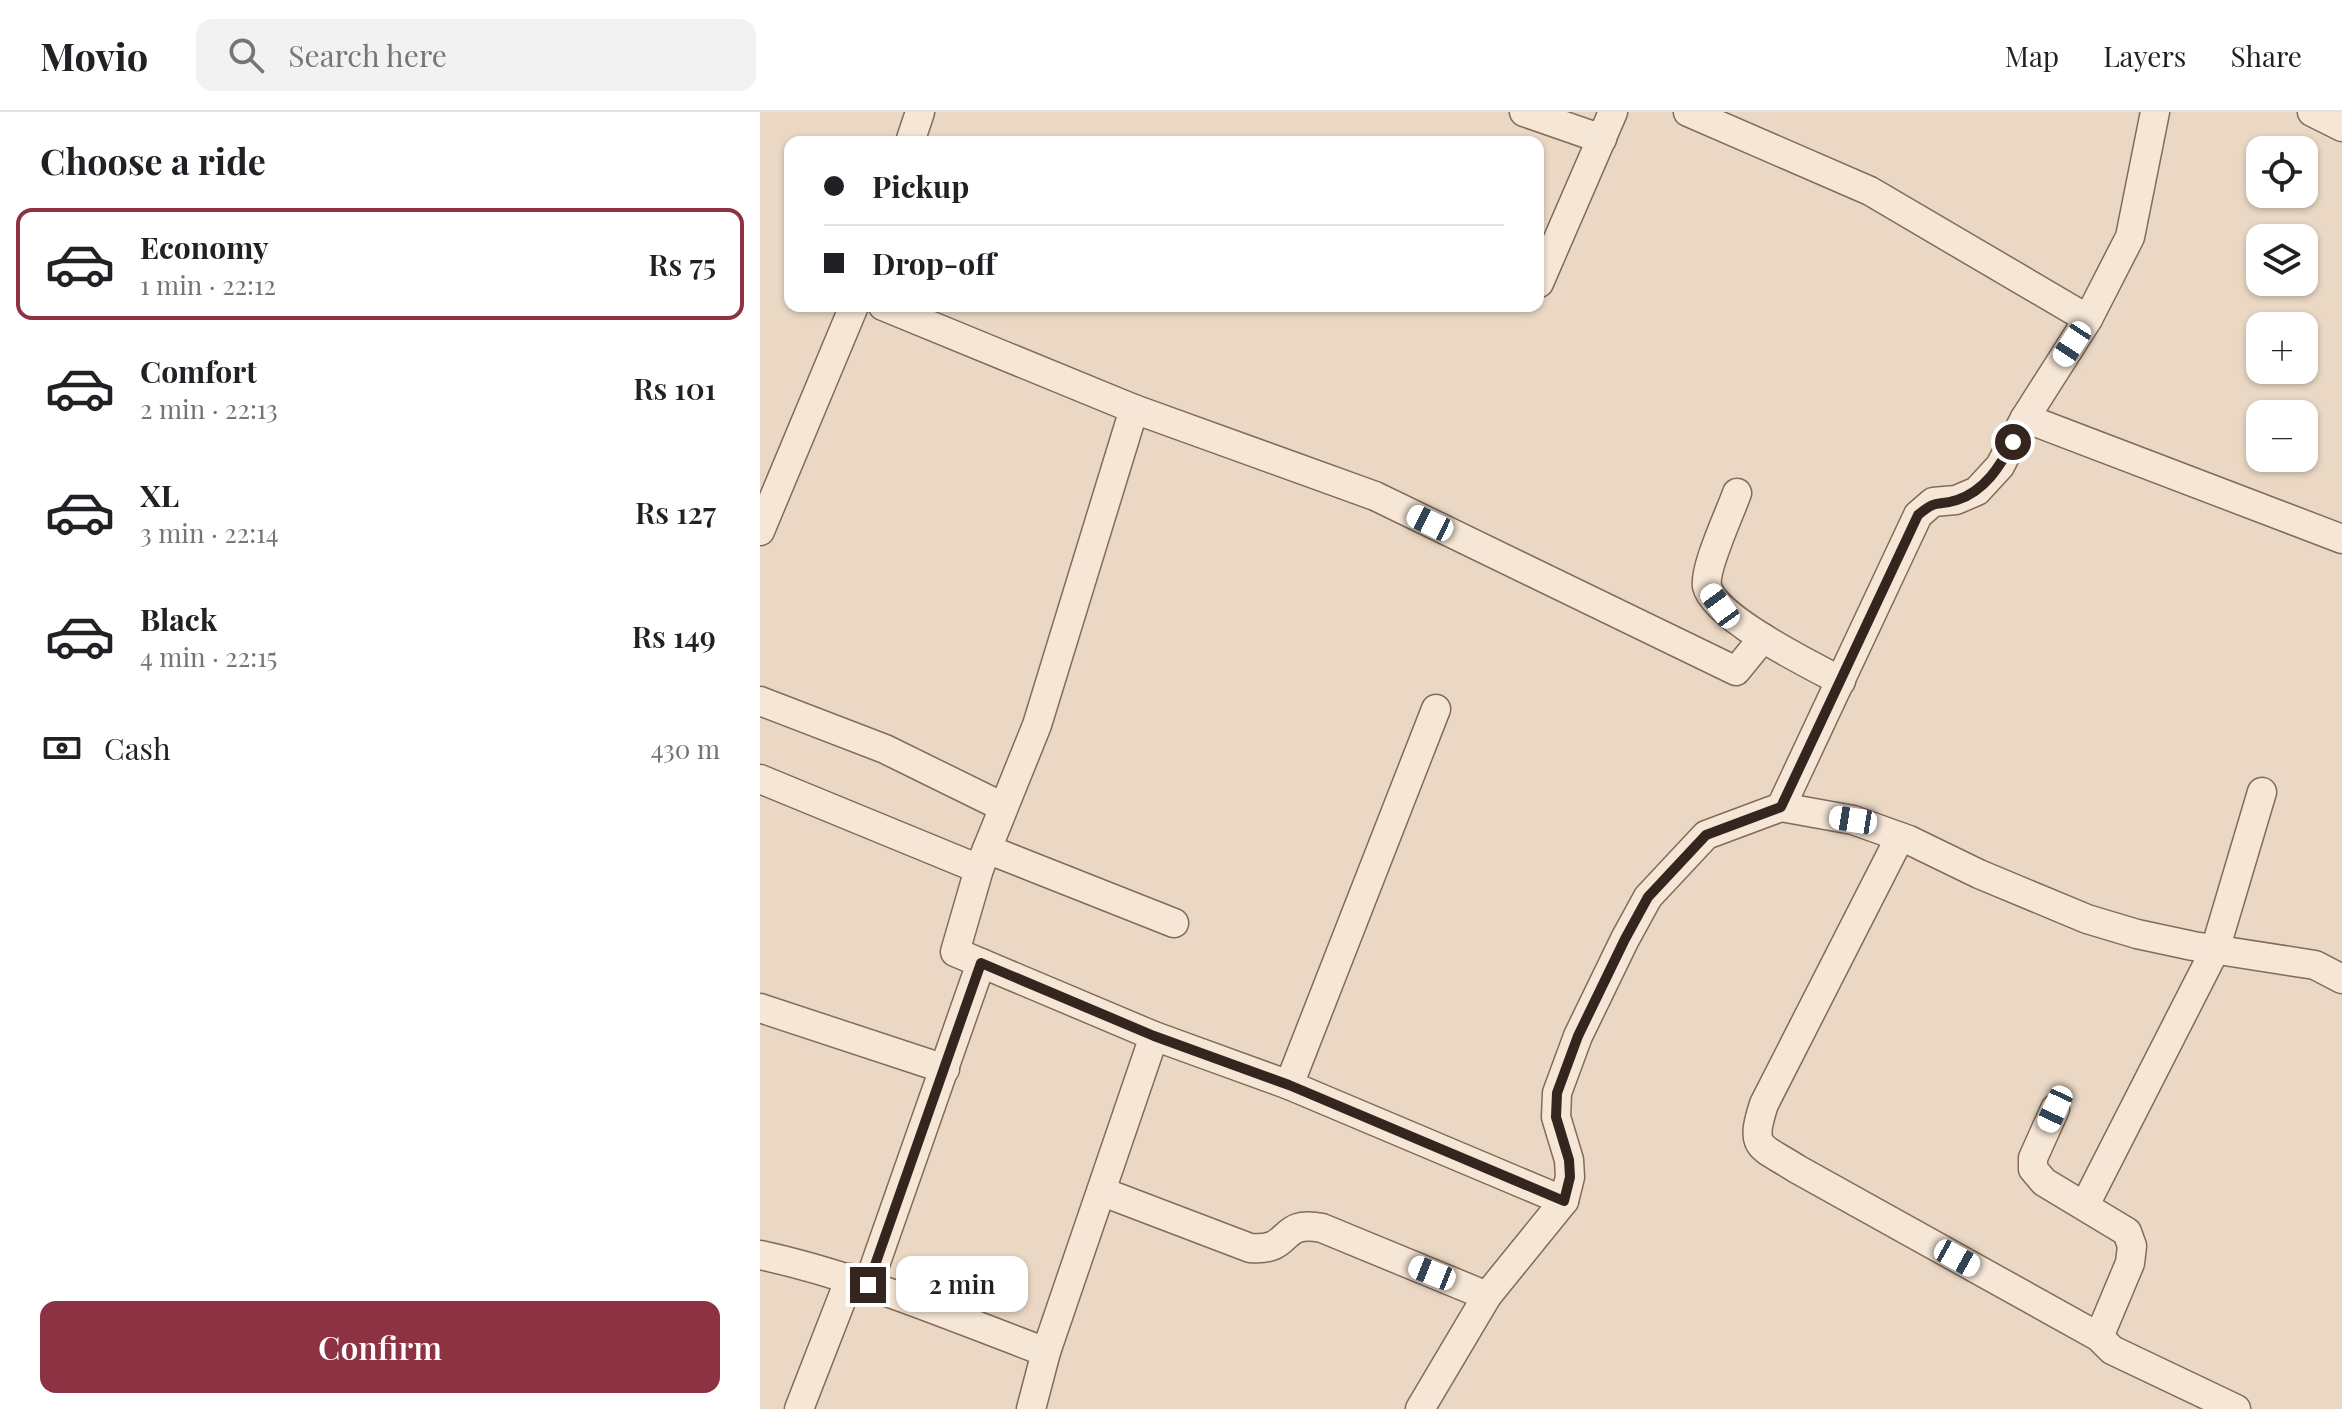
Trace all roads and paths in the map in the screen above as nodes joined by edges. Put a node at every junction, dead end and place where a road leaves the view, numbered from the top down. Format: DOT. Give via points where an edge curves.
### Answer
graph roads {
  1 [pos="920,112"];
  2 [pos="1524,112"];
  3 [pos="1613,112"];
  4 [pos="1688,112"];
  5 [pos="2312,112"];
  6 [pos="2151,113"];
  7 [pos="2342,127"];
  8 [pos="912,136"];
  9 [pos="1602,139"];
  10 [pos="1544,272"];
  11 [pos="851,312"];
  12 [pos="898,312"];
  13 [pos="2088,319"];
  14 [pos="1134,409"];
  15 [pos="2025,418"];
  16 [pos="1737,493"];
  17 [pos="760,531"];
  18 [pos="2342,539"];
  19 [pos="1763,638"];
  20 [pos="1841,681"];
  21 [pos="760,701"];
  22 [pos="1436,709"];
  23 [pos="760,779"];
  24 [pos="2262,792"];
  25 [pos="1003,807"];
  26 [pos="1781,807"];
  27 [pos="1900,837"];
  28 [pos="983,859"];
  29 [pos="1174,923"];
  30 [pos="2215,950"];
  31 [pos="981,963"];
  32 [pos="2340,973"];
  33 [pos="760,1008"];
  34 [pos="1154,1036"];
  35 [pos="945,1069"];
  36 [pos="1289,1085"];
  37 [pos="2055,1109"];
  38 [pos="1103,1192"];
  39 [pos="1564,1201"];
  40 [pos="2085,1205"];
  41 [pos="760,1255"];
  42 [pos="859,1282"];
  43 [pos="1487,1296"];
  44 [pos="2099,1337"];
  45 [pos="1046,1352"];
  46 [pos="2220,1406"];
  47 [pos="799,1409"];
  48 [pos="1031,1409"];
  49 [pos="1420,1409"];
  1 -- 8 [label="street"];
  2 -- 9 [label="street"];
  3 -- 9 [label="street"];
  4 -- 13 [label="street" via="1870,191"];
  5 -- 7 [label="street"];
  6 -- 13 [label="street" via="2130,237"];
  9 -- 10 [label="street"];
  11 -- 17 [label="street"];
  12 -- 14 [label="street"];
  13 -- 15 [label="street"];
  14 -- 19 [label="street" via="1375,496 1736,671"];
  14 -- 25 [label="street" via="1037,725"];
  15 -- 18 [label="street"];
  15 -- 20 [label="street" via="2000,466 1977,491 1933,502 1918,515"];
  16 -- 19 [label="street" via="1708,572 1707,589 1720,606"];
  19 -- 20 [label="street"];
  20 -- 26 [label="street"];
  21 -- 25 [label="street" via="885,749"];
  22 -- 36 [label="street"];
  23 -- 28 [label="street"];
  24 -- 30 [label="street"];
  25 -- 28 [label="street"];
  26 -- 27 [label="street" via="1853,820"];
  26 -- 39 [label="street" via="1706,835 1648,897 1578,1036 1557,1093 1556,1117 1569,1160"];
  27 -- 30 [label="street" via="2087,919"];
  27 -- 44 [label="street" via="1764,1104 1757,1140 1797,1169"];
  28 -- 29 [label="street"];
  28 -- 31 [label="street" via="955,952"];
  30 -- 32 [label="street"];
  30 -- 40 [label="street"];
  31 -- 34 [label="street"];
  31 -- 35 [label="street"];
  33 -- 35 [label="street"];
  34 -- 36 [label="street"];
  34 -- 38 [label="street"];
  35 -- 42 [label="street"];
  36 -- 39 [label="street"];
  37 -- 40 [label="street" via="2033,1169 2044,1182"];
  38 -- 43 [label="street" via="1250,1248 1279,1245 1291,1229 1304,1225 1322,1228"];
  38 -- 45 [label="street"];
  39 -- 43 [label="street"];
  40 -- 44 [label="street" via="2127,1232 2132,1246"];
  41 -- 42 [label="street"];
  42 -- 45 [label="street"];
  42 -- 47 [label="street"];
  43 -- 49 [label="street"];
  44 -- 46 [label="street" via="2112,1350"];
  45 -- 48 [label="street"];
}
